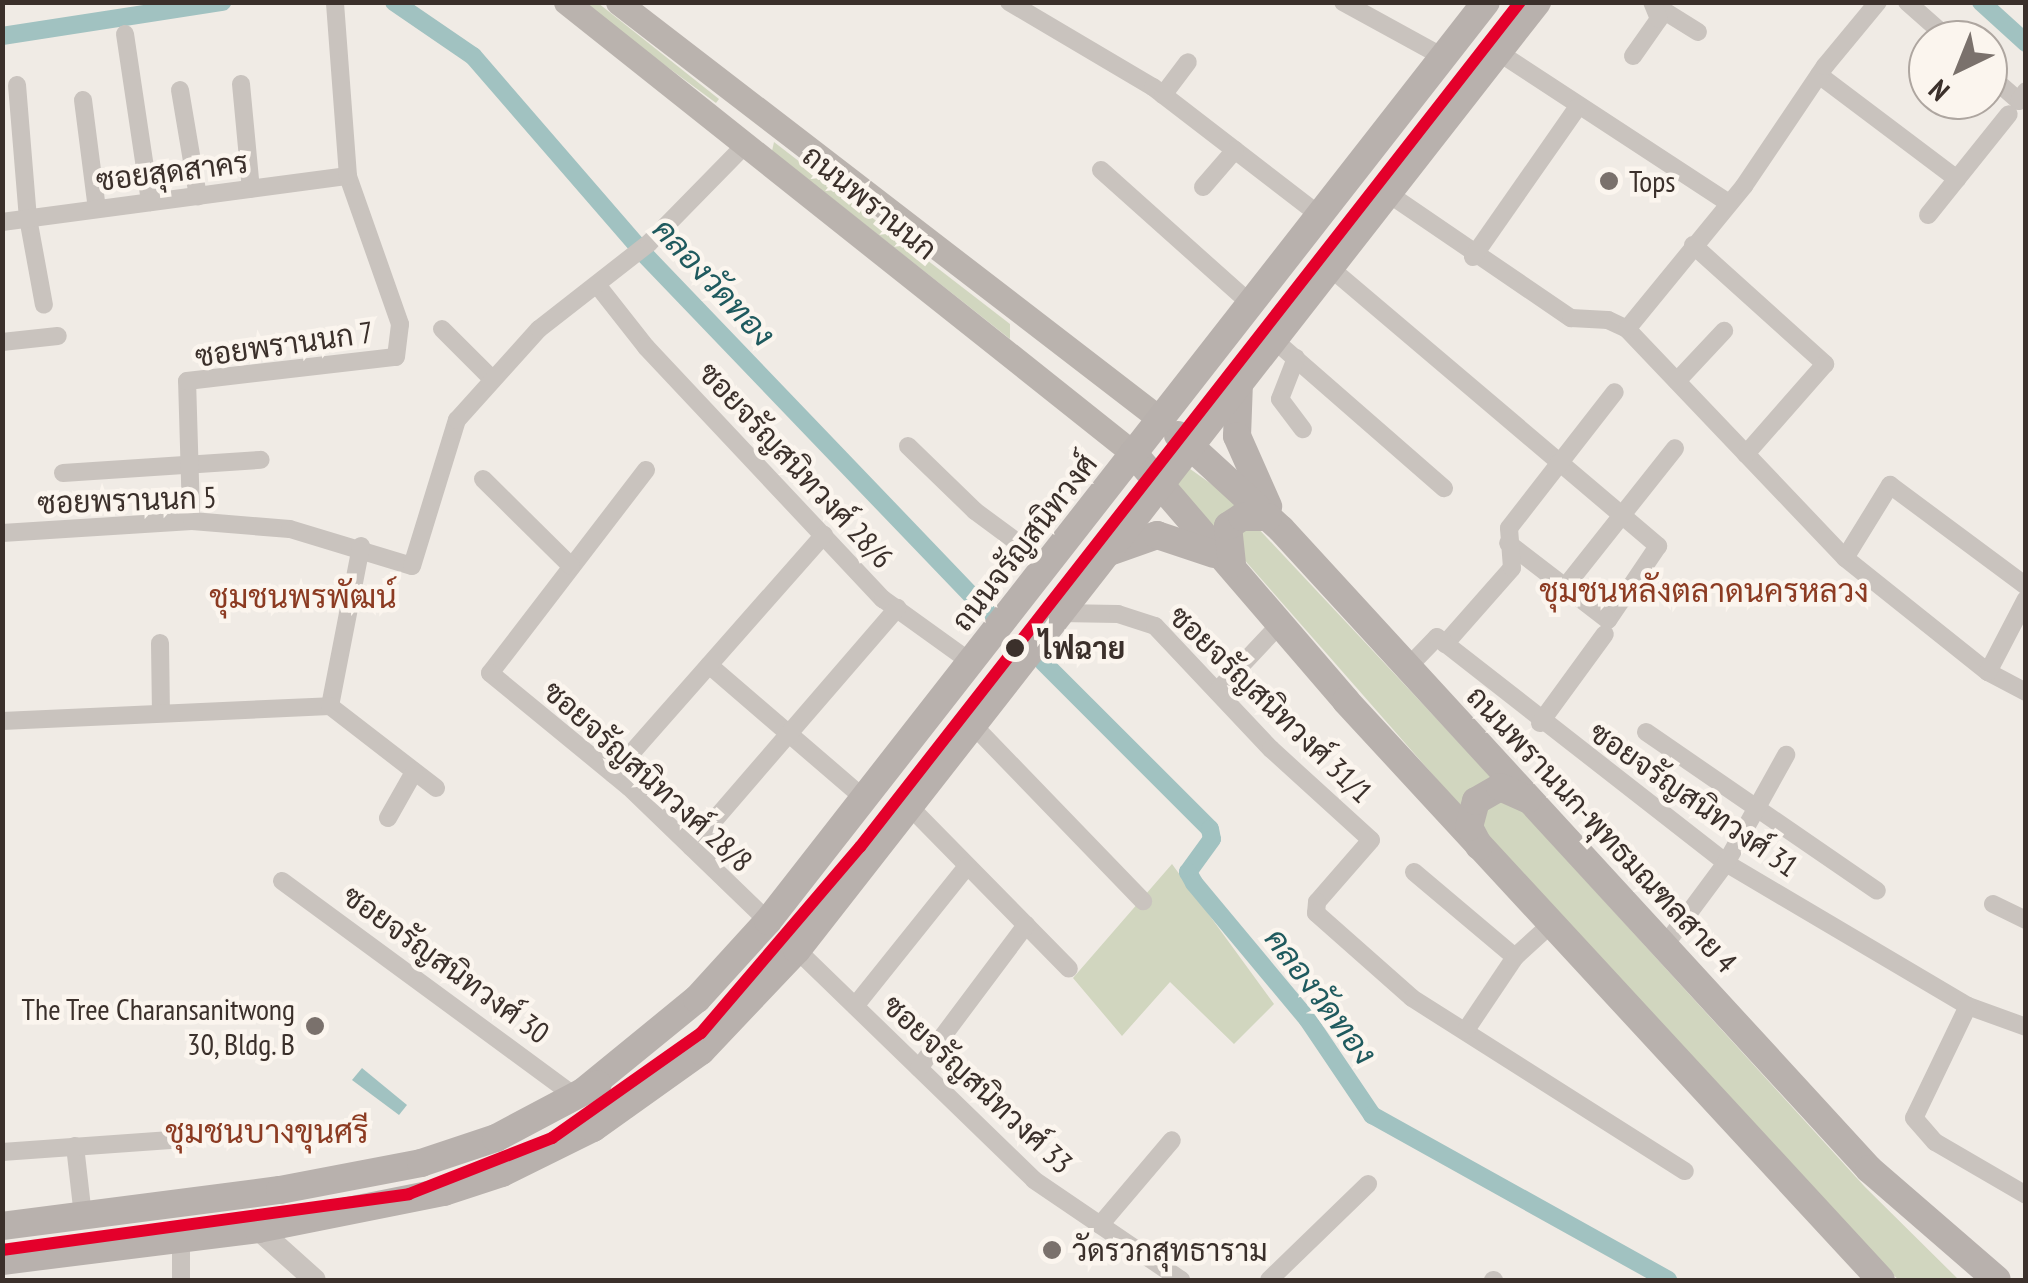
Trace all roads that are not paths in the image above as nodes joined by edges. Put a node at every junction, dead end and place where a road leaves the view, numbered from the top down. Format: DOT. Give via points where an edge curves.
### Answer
graph roads {
  1 [pos="335,2"];
  2 [pos="566,2"];
  3 [pos="1009,2"];
  4 [pos="1343,2"];
  5 [pos="1486,2"];
  6 [pos="1501,2"];
  7 [pos="1523,2"];
  8 [pos="1537,2"];
  9 [pos="1878,2"];
  10 [pos="1907,2"];
  11 [pos="619,3"];
  12 [pos="1655,5"];
  13 [pos="1927,20"];
  14 [pos="1698,32"];
  15 [pos="126,34"];
  16 [pos="1498,52"];
  17 [pos="1633,56"];
  18 [pos="1443,57"];
  19 [pos="1188,62"];
  20 [pos="1818,75"];
  21 [pos="242,84"];
  22 [pos="17,85"];
  23 [pos="180,90"];
  24 [pos="1163,95"];
  25 [pos="82,100"];
  26 [pos="2018,102"];
  27 [pos="1577,108"];
  28 [pos="22,142"];
  29 [pos="746,144"];
  30 [pos="2,145"];
  31 [pos="1235,150"];
  32 [pos="1100,170"];
  33 [pos="348,176"];
  34 [pos="1958,179"];
  35 [pos="1202,188"];
  36 [pos="251,189"];
  37 [pos="1386,192"];
  38 [pos="198,196"];
  39 [pos="150,202"];
  40 [pos="1729,203"];
  41 [pos="97,209"];
  42 [pos="1319,216"];
  43 [pos="1928,216"];
  44 [pos="28,218"];
  45 [pos="2,222"];
  46 [pos="1693,245"];
  47 [pos="1473,256"];
  48 [pos="1328,266"];
  49 [pos="598,286"];
  50 [pos="1252,300"];
  51 [pos="44,305"];
  52 [pos="442,329"];
  53 [pos="1627,329"];
  54 [pos="1724,331"];
  55 [pos="1279,332"];
  56 [pos="58,336"];
  57 [pos="2,342"];
  58 [pos="1296,358"];
  59 [pos="492,379"];
  60 [pos="1677,381"];
  61 [pos="1239,382"];
  62 [pos="1615,392"];
  63 [pos="1160,418"];
  64 [pos="1303,430"];
  65 [pos="908,446"];
  66 [pos="1190,446"];
  67 [pos="1675,448"];
  68 [pos="1134,453"];
  69 [pos="1746,454"];
  70 [pos="262,460"];
  71 [pos="190,463"];
  72 [pos="1560,465"];
  73 [pos="646,470"];
  74 [pos="62,473"];
  75 [pos="483,479"];
  76 [pos="1160,484"];
  77 [pos="1444,488"];
  78 [pos="191,514"];
  79 [pos="1624,515"];
  80 [pos="1273,521"];
  81 [pos="2,533"];
  82 [pos="824,535"];
  83 [pos="1508,543"];
  84 [pos="361,546"];
  85 [pos="1107,553"];
  86 [pos="1845,558"];
  87 [pos="1229,564"];
  88 [pos="571,566"];
  89 [pos="1088,577"];
  90 [pos="1053,584"];
  91 [pos="1565,586"];
  92 [pos="2026,586"];
  93 [pos="2026,599"];
  94 [pos="897,608"];
  95 [pos="1280,624"];
  96 [pos="1605,634"];
  97 [pos="160,643"];
  98 [pos="1445,644"];
  99 [pos="972,663"];
  100 [pos="709,665"];
  101 [pos="1409,666"];
  102 [pos="1988,672"];
  103 [pos="1219,689"];
  104 [pos="2026,692"];
  105 [pos="330,706"];
  106 [pos="161,712"];
  107 [pos="2,721"];
  108 [pos="1540,722"];
  109 [pos="974,725"];
  110 [pos="1646,732"];
  111 [pos="788,735"];
  112 [pos="1786,755"];
  113 [pos="414,772"];
  114 [pos="613,774"];
  115 [pos="436,788"];
  116 [pos="866,800"];
  117 [pos="1534,803"];
  118 [pos="909,806"];
  119 [pos="1754,810"];
  120 [pos="388,818"];
  121 [pos="691,847"];
  122 [pos="1480,847"];
  123 [pos="1726,864"];
  124 [pos="968,866"];
  125 [pos="1414,872"];
  126 [pos="282,881"];
  127 [pos="1877,891"];
  128 [pos="1143,902"];
  129 [pos="1994,904"];
  130 [pos="2026,920"];
  131 [pos="768,921"];
  132 [pos="1026,925"];
  133 [pos="1550,925"];
  134 [pos="1665,946"];
  135 [pos="797,950"];
  136 [pos="1516,957"];
  137 [pos="1069,969"];
  138 [pos="855,1006"];
  139 [pos="1968,1006"];
  140 [pos="2025,1024"];
  141 [pos="1466,1030"];
  142 [pos="918,1068"];
  143 [pos="580,1093"];
  144 [pos="620,1110"];
  145 [pos="185,1139"];
  146 [pos="1172,1140"];
  147 [pos="74,1146"];
  148 [pos="2,1152"];
  149 [pos="1685,1171"];
  150 [pos="1368,1184"];
  151 [pos="2026,1195"];
  152 [pos="83,1216"];
  153 [pos="1100,1225"];
  154 [pos="2,1226"];
  155 [pos="258,1229"];
  156 [pos="181,1239"];
  157 [pos="2,1261"];
  158 [pos="181,1280"];
  159 [pos="315,1280"];
  160 [pos="1181,1280"];
  161 [pos="1269,1280"];
  162 [pos="1881,1280"];
  163 [pos="1997,1280"];
  1 -- 33 [label="street, ซอยพรานนก 7"];
  2 -- 29 [label="main road, ถนนพรานนก"];
  3 -- 24 [label="street"];
  4 -- 18 [label="street"];
  5 -- 18 [label="main road, ถนนจรัญสนิทวงศ์"];
  6 -- 7 [label="main road" via="1289,290"];
  8 -- 16 [label="main road, ถนนจรัญสนิทวงศ์"];
  9 -- 20 [label="street"];
  10 -- 13 [label="street"];
  11 -- 63 [label="main road, ถนนพรานนก"];
  12 -- 14 [label="street"];
  12 -- 17 [label="street" via="1658,19"];
  15 -- 39 [label="street"];
  16 -- 27 [label="street"];
  16 -- 37 [label="main road, ถนนจรัญสนิทวงศ์"];
  18 -- 42 [label="main road, ถนนจรัญสนิทวงศ์"];
  19 -- 24 [label="street"];
  20 -- 34 [label="street"];
  20 -- 40 [label="street"];
  21 -- 36 [label="street"];
  22 -- 28 [label="street"];
  23 -- 38 [label="street"];
  24 -- 31 [label="street"];
  25 -- 41 [label="street"];
  26 -- 34 [label="street"];
  27 -- 40 [label="street"];
  27 -- 47 [label="street"];
  28 -- 30 [label="street"];
  28 -- 44 [label="street"];
  29 -- 49 [label="street, ซอยพรานนก 5"];
  29 -- 68 [label="main road, ถนนพรานนก"];
  31 -- 35 [label="street"];
  31 -- 42 [label="street"];
  32 -- 50 [label="street"];
  33 -- 36 [label="street, ซอยสุดสาคร"];
  33 -- 71 [label="street, ซอยพรานนก 7" via="400,324 396,357 190,378"];
  34 -- 43 [label="street"];
  36 -- 38 [label="street, ซอยสุดสาคร" via="229,186"];
  37 -- 47 [label="street"];
  37 -- 48 [label="main road, ถนนจรัญสนิทวงศ์"];
  38 -- 39 [label="street, ซอยสุดสาคร"];
  39 -- 41 [label="street, ซอยสุดสาคร"];
  40 -- 46 [label="street"];
  41 -- 44 [label="street, ซอยสุดสาคร"];
  42 -- 50 [label="main road, ถนนจรัญสนิทวงศ์"];
  44 -- 45 [label="street, ซอยสุดสาคร"];
  44 -- 51 [label="street"];
  46 -- 53 [label="street"];
  46 -- 69 [label="street" via="1825,364"];
  47 -- 53 [label="street" via="1577,321 1608,320"];
  48 -- 55 [label="main road, ถนนจรัญสนิทวงศ์"];
  48 -- 72 [label="street"];
  49 -- 59 [label="street, ซอยพรานนก 5" via="540,328"];
  49 -- 82 [label="street, ซอยจรัญสนิทวงศ์ 28/6"];
  50 -- 55 [label="main road" via="1252,327"];
  50 -- 63 [label="main road, ถนนจรัญสนิทวงศ์"];
  52 -- 59 [label="street"];
  53 -- 60 [label="street"];
  54 -- 60 [label="street"];
  55 -- 58 [label="street"];
  55 -- 61 [label="main road, ถนนจรัญสนิทวงศ์"];
  56 -- 57 [label="street"];
  58 -- 64 [label="street" via="1280,399"];
  58 -- 77 [label="street"];
  59 -- 84 [label="street, ซอยพรานนก 5" via="457,420 416,563"];
  60 -- 69 [label="street"];
  61 -- 66 [label="main road, ถนนจรัญสนิทวงศ์"];
  61 -- 80 [label="main road" via="1235,425 1241,451"];
  62 -- 72 [label="street"];
  63 -- 66 [label="main road, ถนนพรานนก-พุทธมณฑลสาย 4"];
  63 -- 68 [label="main road, ถนนจรัญสนิทวงศ์"];
  65 -- 90 [label="street"];
  66 -- 76 [label="main road, ถนนจรัญสนิทวงศ์"];
  66 -- 80 [label="main road, ถนนพรานนก-พุทธมณฑลสาย 4"];
  67 -- 79 [label="street"];
  68 -- 76 [label="main road"];
  68 -- 90 [label="main road, ถนนจรัญสนิทวงศ์"];
  69 -- 86 [label="street"];
  70 -- 71 [label="street"];
  71 -- 74 [label="street"];
  71 -- 78 [label="street, ซอยพรานนก 7"];
  72 -- 79 [label="street"];
  72 -- 83 [label="street" via="1509,528"];
  73 -- 88 [label="street"];
  75 -- 88 [label="street"];
  76 -- 85 [label="main road, ถนนจรัญสนิทวงศ์"];
  76 -- 87 [label="main road"];
  79 -- 91 [label="street"];
  79 -- 91 [label="street" via="1658,546 1608,620"];
  80 -- 87 [label="main road" via="1242,516 1228,526"];
  80 -- 101 [label="main road, ถนนพรานนก-พุทธมณฑลสาย 4"];
  81 -- 84 [label="street, ซอยพรานนก 5" via="192,521 290,529"];
  82 -- 94 [label="street, ซอยจรัญสนิทวงศ์ 28/6"];
  82 -- 100 [label="street"];
  83 -- 91 [label="street"];
  83 -- 98 [label="street" via="1512,568"];
  84 -- 105 [label="street"];
  85 -- 87 [label="main road" via="1158,535"];
  85 -- 89 [label="main road, ถนนจรัญสนิทวงศ์"];
  86 -- 92 [label="street" via="1890,485"];
  86 -- 102 [label="street"];
  87 -- 95 [label="main road"];
  88 -- 114 [label="street, ซอยจรัญสนิทวงศ์ 28/8" via="490,673"];
  89 -- 90 [label="main road, ถนนจรัญสนิทวงศ์"];
  89 -- 90 [label="main road" via="1082,554 1070,548"];
  90 -- 99 [label="main road, ถนนจรัญสนิทวงศ์"];
  90 -- 103 [label="street, ซอยจรัญสนิทวงศ์ 31/1" via="1143,618"];
  90 -- 109 [label="main road, ถนนจรัญสนิทวงศ์"];
  90 -- 143 [label="main road, ถนนจรัญสนิทวงศ์" via="734,977 668,1040"];
  90 -- 144 [label="main road, ถนนจรัญสนิทวงศ์" via="744,995"];
  93 -- 102 [label="street"];
  94 -- 99 [label="street, ซอยจรัญสนิทวงศ์ 28/6"];
  94 -- 111 [label="street"];
  95 -- 103 [label="street"];
  95 -- 122 [label="main road"];
  96 -- 108 [label="street"];
  97 -- 106 [label="street"];
  98 -- 101 [label="street" via="1437,637"];
  98 -- 108 [label="street, ซอยจรัญสนิทวงศ์ 31"];
  99 -- 116 [label="main road, ถนนจรัญสนิทวงศ์"];
  100 -- 111 [label="street"];
  100 -- 114 [label="street"];
  101 -- 117 [label="main road, ถนนพรานนก-พุทธมณฑลสาย 4"];
  102 -- 104 [label="street"];
  103 -- 141 [label="street, ซอยจรัญสนิทวงศ์ 31/1" via="1271,749 1371,840 1317,902 1316,912 1412,998"];
  105 -- 106 [label="street"];
  105 -- 113 [label="street"];
  106 -- 107 [label="street"];
  108 -- 123 [label="street, ซอยจรัญสนิทวงศ์ 31"];
  109 -- 118 [label="main road, ถนนจรัญสนิทวงศ์"];
  109 -- 128 [label="street"];
  110 -- 119 [label="street"];
  111 -- 116 [label="street"];
  111 -- 121 [label="street"];
  112 -- 119 [label="street"];
  113 -- 115 [label="street"];
  113 -- 120 [label="street"];
  114 -- 121 [label="street, ซอยจรัญสนิทวงศ์ 28/8"];
  116 -- 131 [label="main road, ถนนจรัญสนิทวงศ์"];
  117 -- 122 [label="main road" via="1500,787 1484,793 1469,826"];
  117 -- 134 [label="main road, ถนนพรานนก-พุทธมณฑลสาย 4"];
  118 -- 124 [label="street"];
  118 -- 135 [label="main road, ถนนจรัญสนิทวงศ์"];
  119 -- 123 [label="street"];
  119 -- 127 [label="street"];
  121 -- 131 [label="street, ซอยจรัญสนิทวงศ์ 28/8"];
  122 -- 133 [label="main road"];
  123 -- 134 [label="street"];
  123 -- 139 [label="street, ซอยจรัญสนิทวงศ์ 31"];
  124 -- 132 [label="street"];
  124 -- 138 [label="street"];
  125 -- 136 [label="street"];
  126 -- 143 [label="street, ซอยจรัญสนิทวงศ์ 30"];
  129 -- 130 [label="street"];
  131 -- 143 [label="main road, ถนนจรัญสนิทวงศ์" via="697,1000"];
  132 -- 137 [label="street"];
  132 -- 142 [label="street"];
  133 -- 136 [label="street"];
  133 -- 162 [label="main road"];
  134 -- 163 [label="main road, ถนนพรานนก-พุทธมณฑลสาย 4" via="1912,1213"];
  135 -- 138 [label="street, ซอยจรัญสนิทวงศ์ 33"];
  135 -- 144 [label="main road, ถนนจรัญสนิทวงศ์" via="701,1050"];
  136 -- 141 [label="street"];
  138 -- 142 [label="street, ซอยจรัญสนิทวงศ์ 33"];
  139 -- 140 [label="street, ซอยจรัญสนิทวงศ์ 31"];
  139 -- 151 [label="street" via="1914,1118 1935,1142"];
  141 -- 149 [label="street, ซอยจรัญสนิทวงศ์ 31/1"];
  142 -- 153 [label="street, ซอยจรัญสนิทวงศ์ 33" via="1034,1180"];
  143 -- 152 [label="main road, ถนนจรัญสนิทวงศ์" via="496,1138 421,1163 314,1185"];
  144 -- 155 [label="main road, ถนนจรัญสนิทวงศ์" via="502,1173 382,1206"];
  145 -- 147 [label="street"];
  146 -- 153 [label="street"];
  147 -- 148 [label="street"];
  147 -- 152 [label="street"];
  150 -- 161 [label="street"];
  152 -- 154 [label="main road, ถนนจรัญสนิทวงศ์"];
  153 -- 160 [label="street, ซอยจรัญสนิทวงศ์ 33"];
  155 -- 156 [label="main road, ถนนจรัญสนิทวงศ์"];
  155 -- 159 [label="street"];
  156 -- 157 [label="main road, ถนนจรัญสนิทวงศ์"];
  156 -- 158 [label="street"];
}
